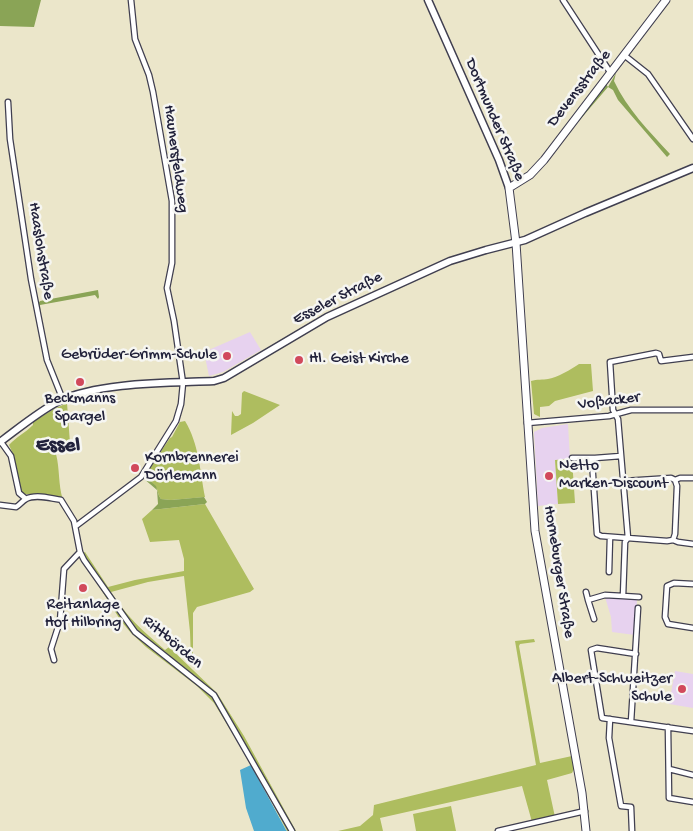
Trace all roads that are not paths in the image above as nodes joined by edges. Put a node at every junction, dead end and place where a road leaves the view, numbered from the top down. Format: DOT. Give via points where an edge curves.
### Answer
graph roads {
  1 [pos="131,0"];
  2 [pos="428,0"];
  3 [pos="563,0"];
  4 [pos="666,0"];
  5 [pos="624,56"];
  6 [pos="610,72"];
  7 [pos="8,102"];
  8 [pos="693,139"];
  9 [pos="693,168"];
  10 [pos="509,188"];
  11 [pos="516,243"];
  12 [pos="521,315"];
  13 [pos="693,357"];
  14 [pos="183,383"];
  15 [pos="63,400"];
  16 [pos="693,410"];
  17 [pos="617,414"];
  18 [pos="528,423"];
  19 [pos="1,442"];
  20 [pos="621,456"];
  21 [pos="572,458"];
  22 [pos="595,458"];
  23 [pos="693,478"];
  24 [pos="675,480"];
  25 [pos="624,481"];
  26 [pos="26,499"];
  27 [pos="0,505"];
  28 [pos="76,526"];
  29 [pos="610,537"];
  30 [pos="628,538"];
  31 [pos="673,540"];
  32 [pos="693,544"];
  33 [pos="80,552"];
  34 [pos="609,572"];
  35 [pos="693,584"];
  36 [pos="586,592"];
  37 [pos="623,596"];
  38 [pos="639,597"];
  39 [pos="588,600"];
  40 [pos="638,608"];
  41 [pos="594,619"];
  42 [pos="693,628"];
  43 [pos="636,654"];
  44 [pos="54,660"];
  45 [pos="610,719"];
  46 [pos="631,722"];
  47 [pos="668,727"];
  48 [pos="693,731"];
  49 [pos="669,769"];
  50 [pos="693,775"];
  51 [pos="693,802"];
  52 [pos="585,811"];
  53 [pos="292,831"];
  54 [pos="498,831"];
  55 [pos="586,831"];
  56 [pos="632,831"];
  1 -- 14 [label="street, Haunersfeldweg" via="134,39 153,92 172,201 172,262 167,288"];
  2 -- 10 [label="main road, Dortmunder Straße"];
  3 -- 6 [label="street"];
  4 -- 5 [label="main road, Devensstraße"];
  5 -- 6 [label="main road, Devensstraße"];
  5 -- 8 [label="street" via="648,74"];
  6 -- 10 [label="main road, Devensstraße" via="530,175"];
  7 -- 15 [label="street, Haaslohstraße" via="10,139 31,279 46,360"];
  9 -- 11 [label="main road, Esseler Straße"];
  10 -- 11 [label="main road, Dortmunder Straße"];
  11 -- 12 [label="main road, Dortmunder Straße"];
  11 -- 14 [label="main road, Esseler Straße" via="450,261 327,317 230,376 214,381"];
  12 -- 18 [label="main road, Horneburger Straße"];
  13 -- 17 [label="street" via="661,361 656,353 610,362 613,410"];
  14 -- 15 [label="main road, Esseler Straße" via="96,390"];
  14 -- 28 [label="street, Haunersfeldweg" via="176,421 141,476"];
  15 -- 19 [label="main road, Esseler Straße" via="39,413"];
  16 -- 17 [label="street, Voßacker" via="631,410"];
  17 -- 18 [label="street, Voßacker"];
  17 -- 20 [label="street"];
  18 -- 52 [label="main road, Horneburger Straße" via="535,531"];
  19 -- 26 [label="street" via="11,456 19,493"];
  20 -- 22 [label="street"];
  20 -- 25 [label="street"];
  21 -- 22 [label="street"];
  22 -- 29 [label="street" via="591,464 597,532 599,536"];
  23 -- 24 [label="street"];
  24 -- 25 [label="street"];
  24 -- 31 [label="street"];
  25 -- 30 [label="street"];
  26 -- 27 [label="street, Rittbörden" via="16,507"];
  26 -- 28 [label="street, Rittbörden" via="47,497 61,500"];
  28 -- 33 [label="street, Rittbörden"];
  29 -- 30 [label="street"];
  29 -- 34 [label="street"];
  30 -- 31 [label="street"];
  30 -- 37 [label="street" via="625,542"];
  31 -- 32 [label="street"];
  33 -- 44 [label="street" via="64,569 60,621 51,649"];
  33 -- 53 [label="street, Rittbörden" via="135,632 214,695"];
  35 -- 42 [label="street" via="667,586 665,617 668,624"];
  36 -- 39 [label="street"];
  37 -- 38 [label="street"];
  37 -- 39 [label="street" via="605,595"];
  39 -- 41 [label="street"];
  40 -- 43 [label="street"];
  43 -- 45 [label="street" via="597,648 591,650 602,718"];
  43 -- 46 [label="street"];
  45 -- 46 [label="street"];
  45 -- 56 [label="street" via="609,738 621,806 631,807"];
  46 -- 47 [label="street"];
  47 -- 48 [label="street"];
  47 -- 49 [label="street"];
  49 -- 50 [label="street"];
  49 -- 51 [label="street" via="670,798"];
  52 -- 54 [label="street"];
  52 -- 55 [label="main road, Horneburger Straße"];
}
